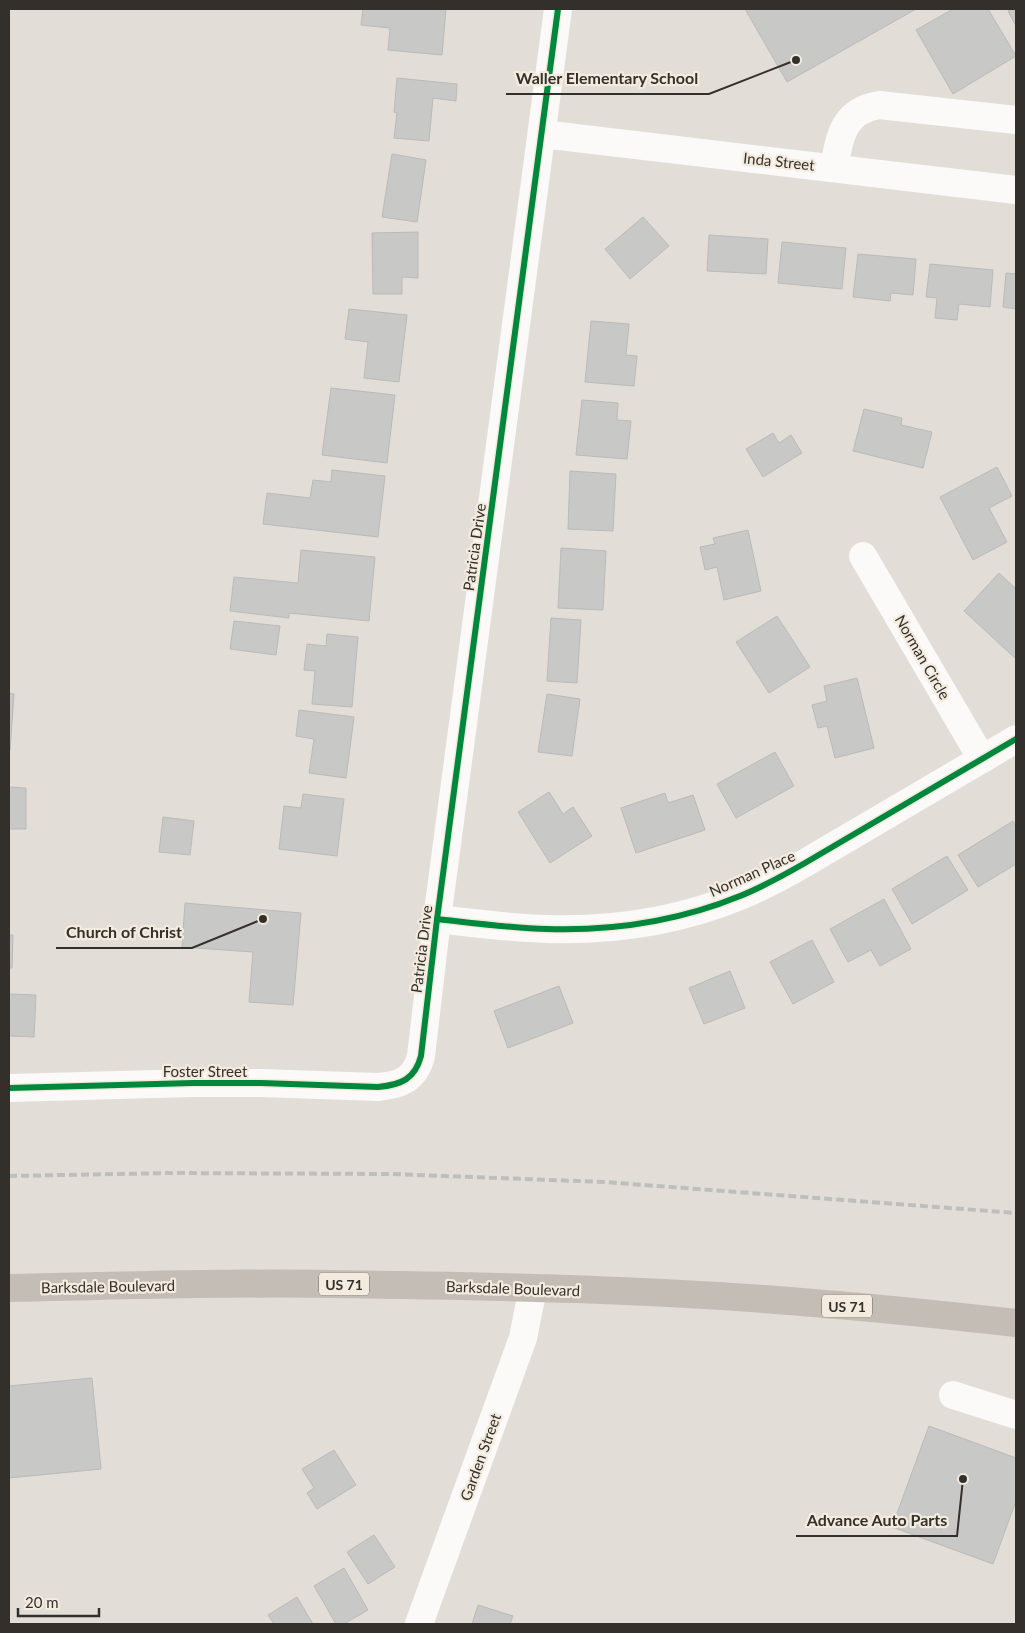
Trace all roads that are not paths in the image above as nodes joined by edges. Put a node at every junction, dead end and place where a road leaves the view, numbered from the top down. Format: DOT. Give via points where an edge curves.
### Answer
graph roads {
  1 [pos="558,9"];
  2 [pos="1011,120"];
  3 [pos="542,134"];
  4 [pos="834,167"];
  5 [pos="1016,190"];
  6 [pos="864,556"];
  7 [pos="1016,739"];
  8 [pos="982,759"];
  9 [pos="437,919"];
  10 [pos="402,1082"];
  11 [pos="9,1088"];
  12 [pos="9,1288"];
  13 [pos="533,1288"];
  14 [pos="1016,1324"];
  15 [pos="953,1395"];
  16 [pos="1016,1415"];
  17 [pos="419,1624"];
  1 -- 3 [label="street, Patricia Drive"];
  2 -- 4 [label="street" via="880,105 867,107 847,123"];
  3 -- 4 [label="street, Inda Street"];
  3 -- 9 [label="street, Patricia Drive"];
  4 -- 5 [label="street, Inda Street"];
  6 -- 8 [label="street, Norman Circle"];
  7 -- 8 [label="street, Norman Place"];
  8 -- 9 [label="street, Norman Place" via="771,882 686,914 619,927 565,929"];
  9 -- 10 [label="street, Patricia Drive" via="421,1056 411,1076"];
  10 -- 11 [label="street, Foster Street" via="368,1088 222,1083"];
  12 -- 13 [label="main road, Barksdale Boulevard / US 71" via="327,1284"];
  13 -- 14 [label="main road, Barksdale Boulevard / US 71" via="824,1304"];
  13 -- 17 [label="street, Garden Street" via="523,1338"];
  15 -- 16 [label="street"];
}
